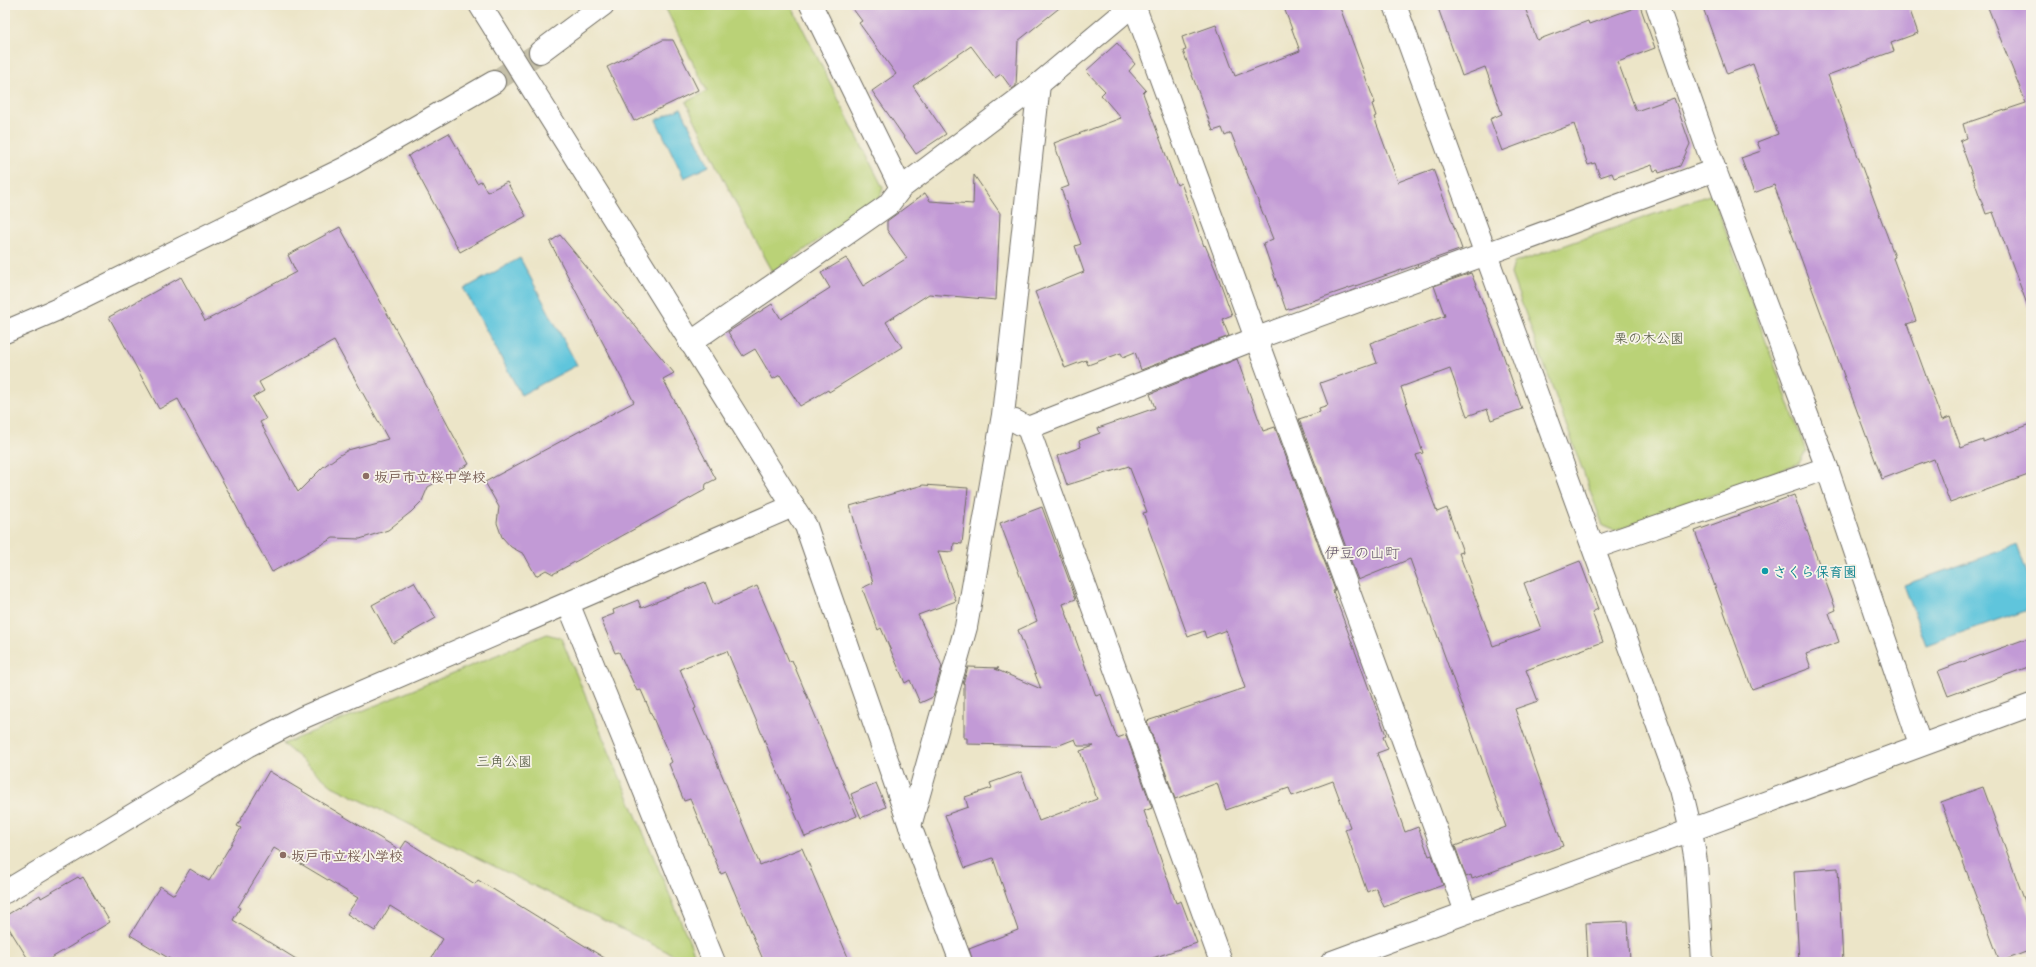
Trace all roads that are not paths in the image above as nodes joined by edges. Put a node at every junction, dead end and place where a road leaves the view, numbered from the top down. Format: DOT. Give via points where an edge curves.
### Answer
graph roads {
  1 [pos="480,5"];
  2 [pos="603,5"];
  3 [pos="811,5"];
  4 [pos="1133,5"];
  5 [pos="1395,5"];
  6 [pos="1657,5"];
  7 [pos="540,52"];
  8 [pos="494,82"];
  9 [pos="1039,84"];
  10 [pos="1716,170"];
  11 [pos="901,188"];
  12 [pos="1485,255"];
  13 [pos="5,332"];
  14 [pos="1257,338"];
  15 [pos="690,343"];
  16 [pos="1003,415"];
  17 [pos="1028,428"];
  18 [pos="1828,468"];
  19 [pos="793,506"];
  20 [pos="1594,548"];
  21 [pos="568,603"];
  22 [pos="2031,705"];
  23 [pos="1920,744"];
  24 [pos="910,826"];
  25 [pos="1691,831"];
  26 [pos="5,892"];
  27 [pos="1466,912"];
  28 [pos="714,962"];
  29 [pos="961,962"];
  30 [pos="1221,962"];
  31 [pos="1332,962"];
  32 [pos="1702,962"];
  1 -- 15 [label="street"];
  2 -- 7 [label="street"];
  3 -- 11 [label="street"];
  4 -- 9 [label="street"];
  4 -- 14 [label="street"];
  5 -- 12 [label="street"];
  6 -- 10 [label="street"];
  8 -- 13 [label="street" via="345,168 63,307"];
  9 -- 11 [label="street"];
  9 -- 16 [label="street"];
  10 -- 12 [label="street"];
  10 -- 18 [label="street"];
  11 -- 15 [label="street" via="888,206"];
  12 -- 14 [label="street"];
  12 -- 20 [label="street"];
  14 -- 17 [label="street"];
  14 -- 27 [label="street"];
  15 -- 19 [label="street"];
  16 -- 17 [label="street"];
  16 -- 24 [label="street" via="966,627"];
  17 -- 30 [label="street"];
  18 -- 20 [label="street"];
  18 -- 23 [label="street"];
  19 -- 21 [label="street"];
  19 -- 24 [label="street" via="806,526"];
  20 -- 25 [label="street" via="1680,789"];
  21 -- 26 [label="street" via="304,717 254,742"];
  21 -- 28 [label="street"];
  22 -- 23 [label="street"];
  23 -- 25 [label="street"];
  24 -- 29 [label="street"];
  25 -- 27 [label="street"];
  25 -- 32 [label="street" via="1696,862"];
  27 -- 31 [label="street"];
}
